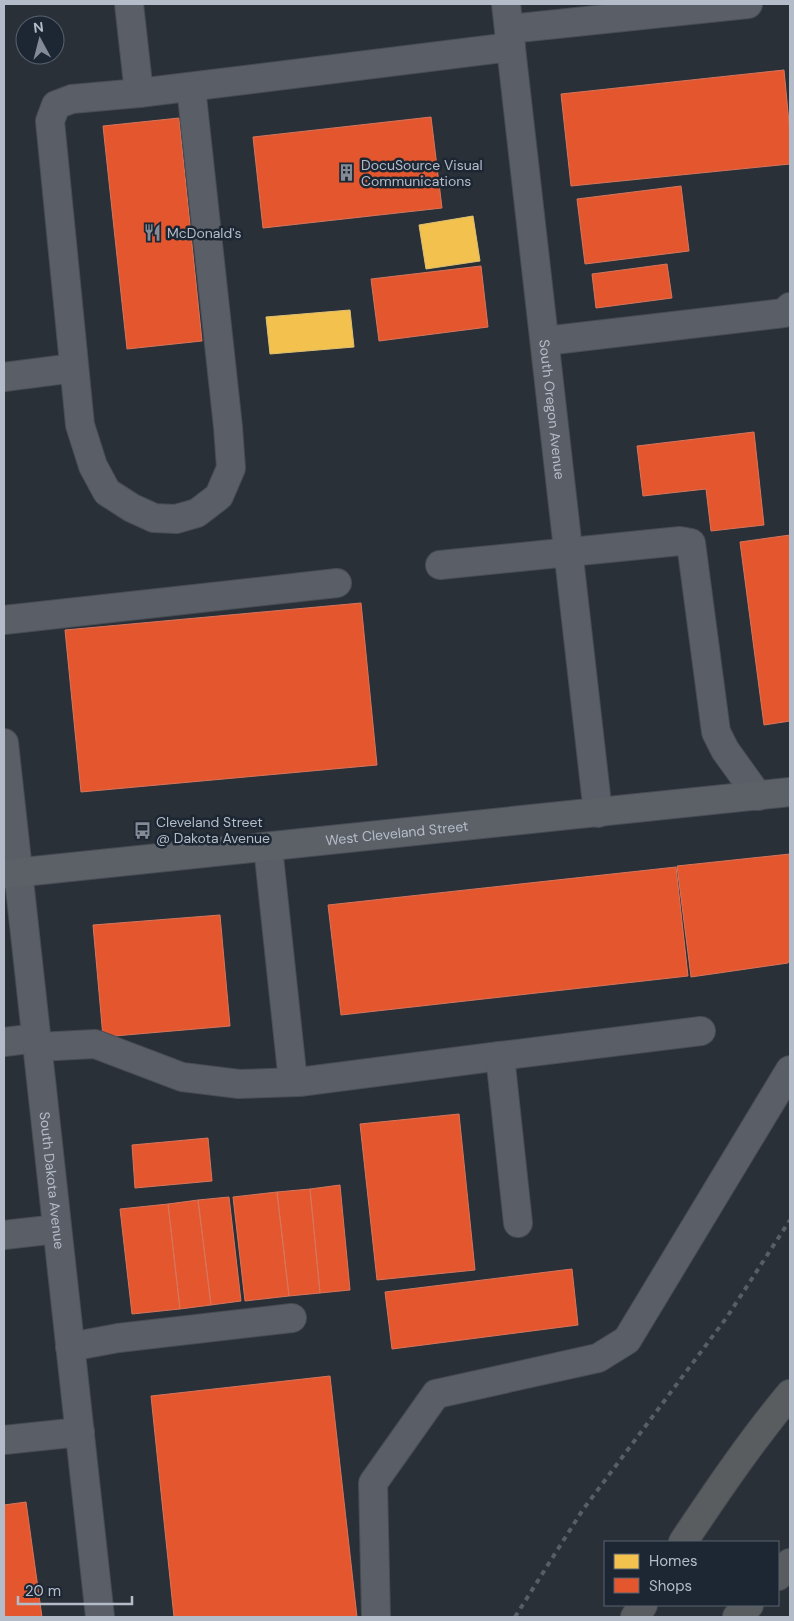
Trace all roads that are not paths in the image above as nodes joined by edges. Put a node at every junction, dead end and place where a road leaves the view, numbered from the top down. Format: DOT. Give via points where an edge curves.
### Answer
graph roads {
  1 [pos="128,4"];
  2 [pos="748,4"];
  3 [pos="509,27"];
  4 [pos="191,87"];
  5 [pos="139,92"];
  6 [pos="790,307"];
  7 [pos="544,340"];
  8 [pos="74,368"];
  9 [pos="4,377"];
  10 [pos="568,553"];
  11 [pos="440,565"];
  12 [pos="338,583"];
  13 [pos="4,620"];
  14 [pos="4,743"];
  15 [pos="790,792"];
  16 [pos="758,796"];
  17 [pos="598,813"];
  18 [pos="268,847"];
  19 [pos="11,873"];
  20 [pos="701,1032"];
  21 [pos="4,1042"];
  22 [pos="37,1043"];
  23 [pos="500,1056"];
  24 [pos="790,1070"];
  25 [pos="293,1082"];
  26 [pos="518,1223"];
  27 [pos="57,1229"];
  28 [pos="4,1235"];
  29 [pos="292,1318"];
  30 [pos="70,1347"];
  31 [pos="790,1394"];
  32 [pos="80,1432"];
  33 [pos="4,1440"];
  34 [pos="684,1541"];
  35 [pos="790,1563"];
  36 [pos="779,1575"];
  37 [pos="642,1606"];
  38 [pos="749,1606"];
  39 [pos="100,1617"];
  40 [pos="376,1617"];
  41 [pos="635,1617"];
  42 [pos="737,1617"];
  1 -- 5 [label="street"];
  2 -- 3 [label="street"];
  3 -- 4 [label="street"];
  3 -- 7 [label="street, South Oregon Avenue"];
  4 -- 5 [label="street"];
  4 -- 8 [label="street" via="231,468 219,496 197,513 176,519 154,518 107,492 93,466 80,425"];
  5 -- 8 [label="street" via="72,99 56,105 50,121"];
  6 -- 7 [label="street" via="784,313"];
  7 -- 10 [label="street, South Oregon Avenue"];
  8 -- 9 [label="street"];
  10 -- 11 [label="street"];
  10 -- 16 [label="street" via="692,543 716,732"];
  10 -- 17 [label="street, South Oregon Avenue"];
  12 -- 13 [label="street"];
  14 -- 19 [label="street, South Dakota Avenue"];
  15 -- 16 [label="main road, West Cleveland Street"];
  16 -- 17 [label="main road, West Cleveland Street"];
  17 -- 18 [label="main road, West Cleveland Street"];
  18 -- 19 [label="main road, West Cleveland Street"];
  18 -- 25 [label="street"];
  19 -- 22 [label="street, South Dakota Avenue"];
  20 -- 23 [label="street"];
  21 -- 22 [label="street"];
  22 -- 25 [label="street" via="95,1044 182,1077 239,1084"];
  22 -- 27 [label="street, South Dakota Avenue"];
  23 -- 25 [label="street"];
  23 -- 26 [label="street"];
  24 -- 40 [label="street" via="627,1340 598,1358 436,1394 373,1484"];
  27 -- 28 [label="street"];
  27 -- 30 [label="street, South Dakota Avenue"];
  29 -- 30 [label="street" via="118,1338"];
  30 -- 32 [label="street, South Dakota Avenue"];
  31 -- 34 [label="highway" via="719,1487"];
  32 -- 33 [label="street"];
  32 -- 39 [label="street, South Dakota Avenue"];
  35 -- 36 [label="highway"];
  37 -- 41 [label="highway"];
  38 -- 42 [label="highway"];
}
